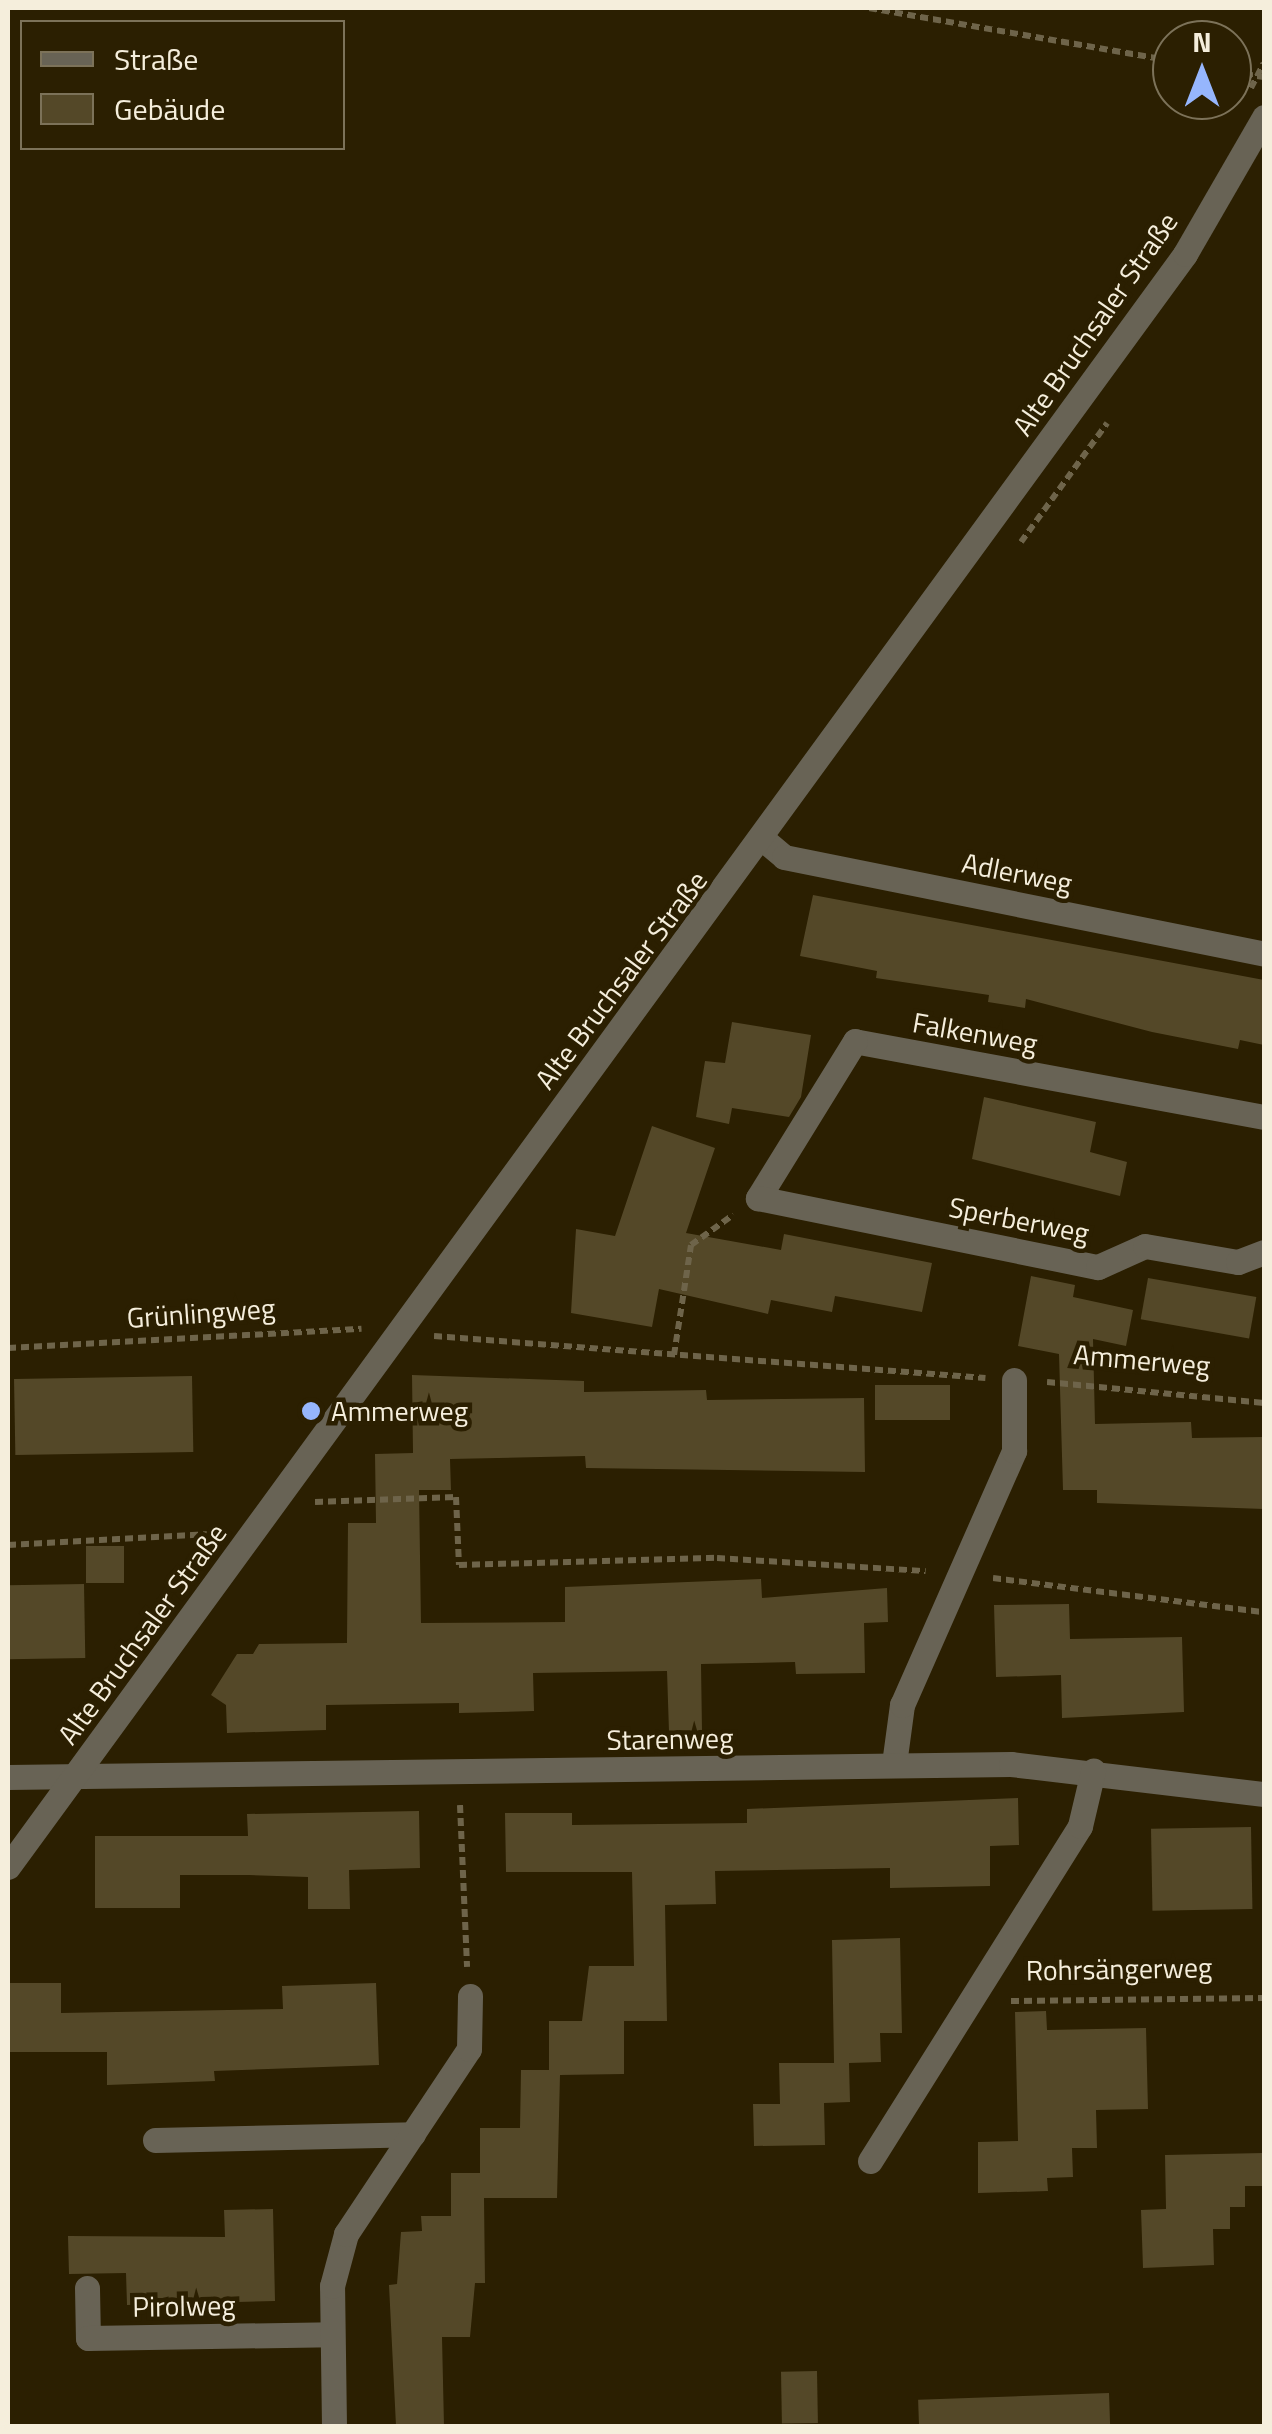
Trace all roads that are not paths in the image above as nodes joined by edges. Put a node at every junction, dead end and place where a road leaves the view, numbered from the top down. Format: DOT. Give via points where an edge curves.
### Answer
graph roads {
  1 [pos="1264,117"];
  2 [pos="764,840"];
  3 [pos="1264,954"];
  4 [pos="1264,1117"];
  5 [pos="758,1198"];
  6 [pos="1264,1252"];
  7 [pos="1014,1380"];
  8 [pos="894,1764"];
  9 [pos="1092,1771"];
  10 [pos="76,1776"];
  11 [pos="8,1777"];
  12 [pos="1264,1794"];
  13 [pos="8,1867"];
  14 [pos="470,1996"];
  15 [pos="413,2134"];
  16 [pos="155,2140"];
  17 [pos="870,2161"];
  18 [pos="88,2288"];
  19 [pos="332,2334"];
  20 [pos="334,2426"];
  1 -- 2 [label="street, Alte Bruchsaler Straße" via="1186,254"];
  2 -- 3 [label="street, Adlerweg" via="784,857"];
  2 -- 10 [label="street, Alte Bruchsaler Straße"];
  4 -- 5 [label="street, Falkenweg" via="855,1041"];
  5 -- 6 [label="street, Sperberweg" via="1098,1267 1145,1246 1238,1262"];
  7 -- 8 [label="street" via="1014,1451 902,1705"];
  8 -- 9 [label="street, Starenweg"];
  8 -- 10 [label="street, Starenweg"];
  9 -- 12 [label="street, Starenweg"];
  9 -- 17 [label="street, Rohrsängerweg" via="1080,1826"];
  10 -- 11 [label="street, Starenweg"];
  10 -- 13 [label="street, Alte Bruchsaler Straße"];
  14 -- 15 [label="street" via="469,2049"];
  15 -- 16 [label="street"];
  15 -- 19 [label="street" via="346,2234 332,2286"];
  18 -- 19 [label="street, Pirolweg" via="88,2338"];
  19 -- 20 [label="street"];
}
